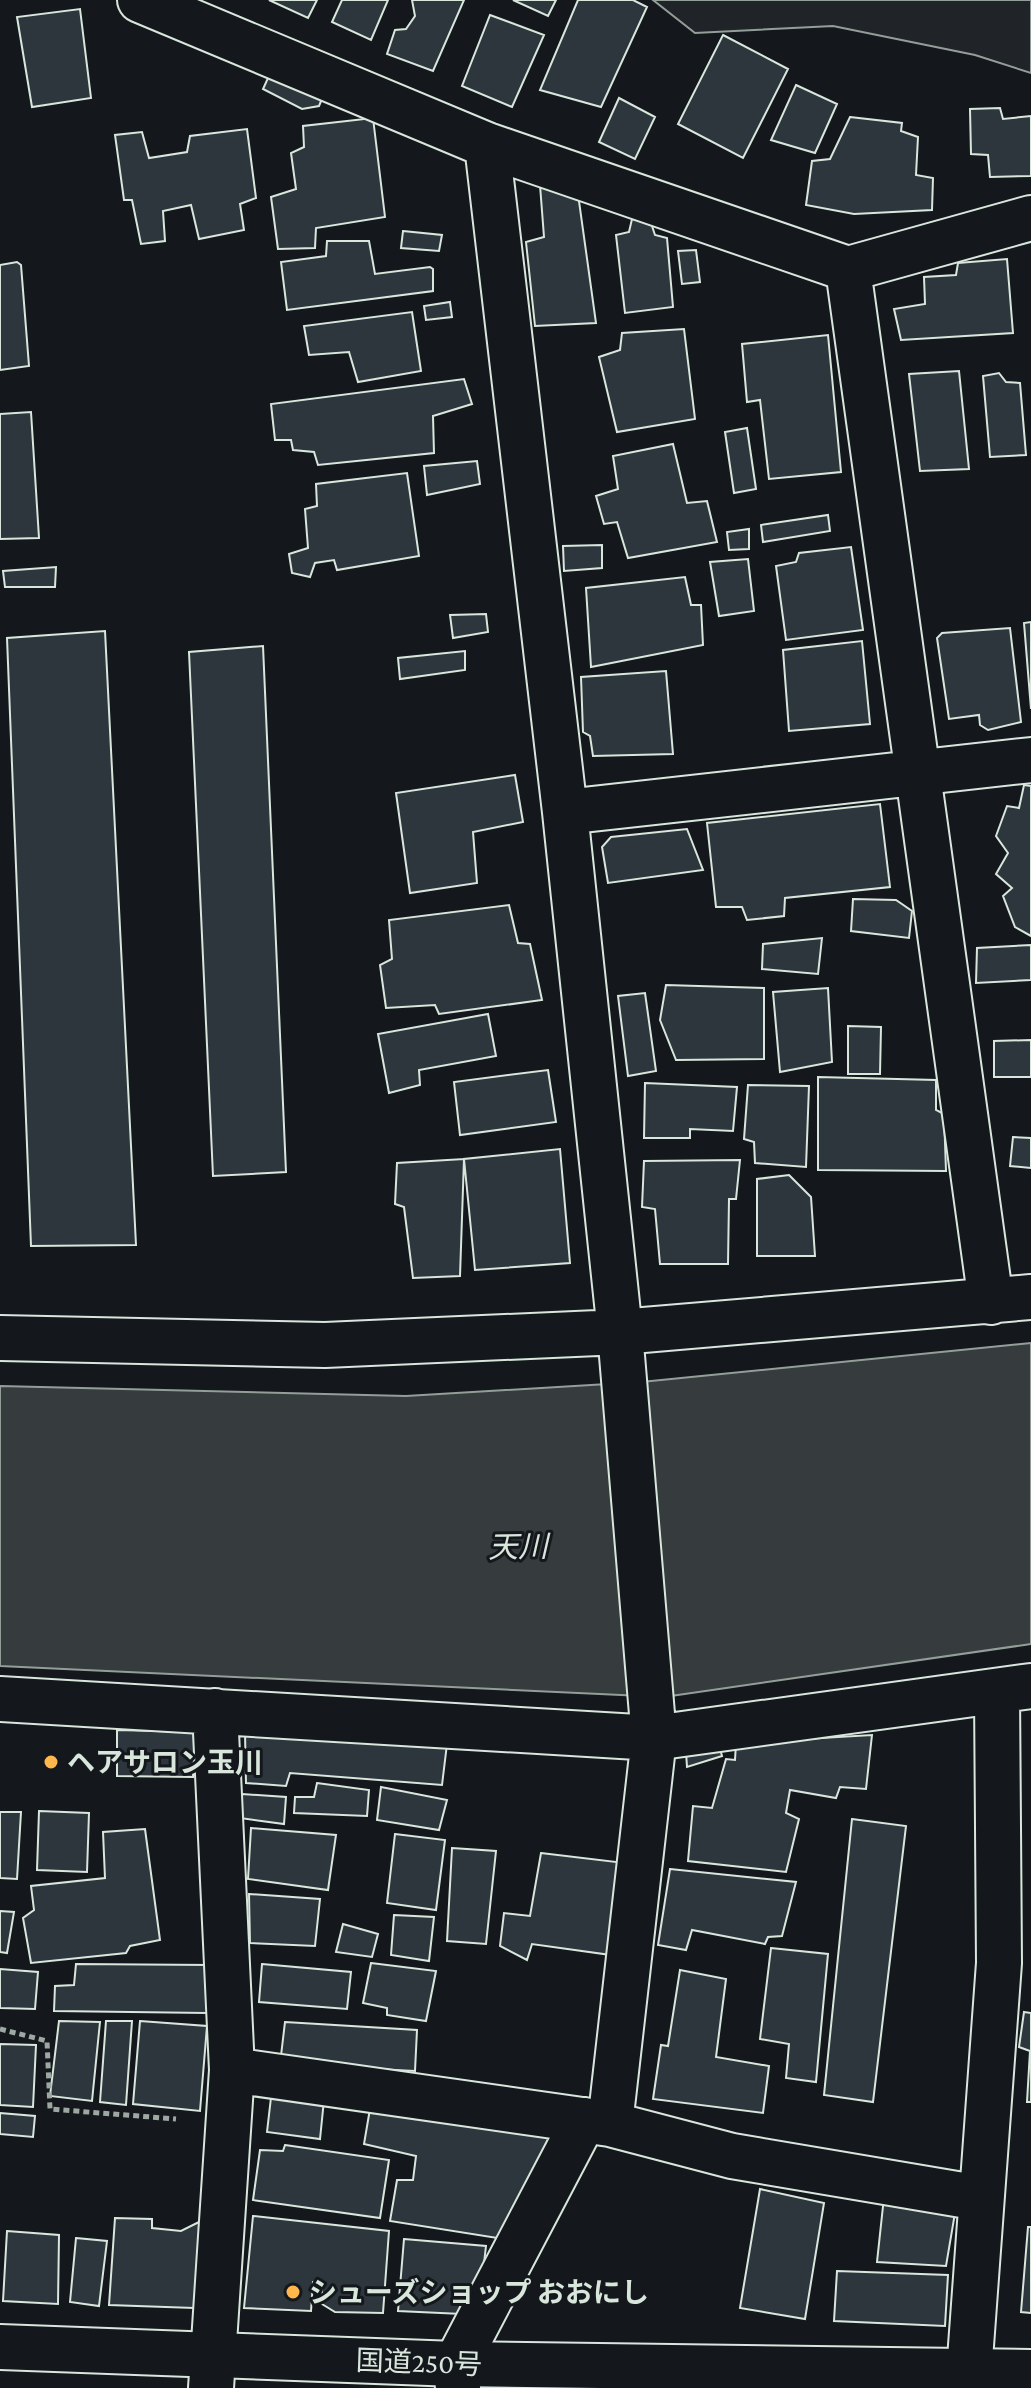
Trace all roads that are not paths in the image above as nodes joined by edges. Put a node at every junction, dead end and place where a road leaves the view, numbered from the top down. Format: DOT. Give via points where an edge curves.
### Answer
graph roads {
  1 [pos="140,0"];
  2 [pos="487,145"];
  3 [pos="1031,218"];
  4 [pos="848,269"];
  5 [pos="1031,760"];
  6 [pos="920,772"];
  7 [pos="565,812"];
  8 [pos="1011,1300"];
  9 [pos="620,1332"];
  10 [pos="0,1338"];
  11 [pos="1014,1689"];
  12 [pos="0,1699"];
  13 [pos="215,1711"];
  14 [pos="654,1738"];
  15 [pos="1015,1964"];
  16 [pos="232,2070"];
  17 [pos="597,2122"];
  18 [pos="980,2198"];
  19 [pos="0,2347"];
  20 [pos="213,2371"];
  21 [pos="1031,2372"];
  22 [pos="969,2373"];
  23 [pos="457,2376"];
  1 -- 2 [label="main road"];
  2 -- 4 [label="main road"];
  2 -- 7 [label="main road"];
  3 -- 4 [label="main road"];
  4 -- 6 [label="main road"];
  5 -- 6 [label="main road"];
  6 -- 7 [label="main road"];
  6 -- 8 [label="main road"];
  7 -- 9 [label="main road"];
  8 -- 9 [label="main road"];
  9 -- 10 [label="main road" via="325,1345"];
  9 -- 14 [label="main road"];
  11 -- 14 [label="main road"];
  11 -- 15 [label="main road"];
  12 -- 13 [label="main road"];
  13 -- 14 [label="main road"];
  13 -- 16 [label="main road"];
  14 -- 17 [label="main road"];
  15 -- 18 [label="main road"];
  16 -- 17 [label="main road"];
  16 -- 20 [label="main road"];
  17 -- 18 [label="main road" via="732,2156"];
  17 -- 23 [label="main road"];
  18 -- 22 [label="main road"];
  19 -- 20 [label="main road, 国道250号"];
  20 -- 23 [label="main road, 国道250号"];
  21 -- 22 [label="main road, 国道250号"];
  22 -- 23 [label="main road, 国道250号"];
}
